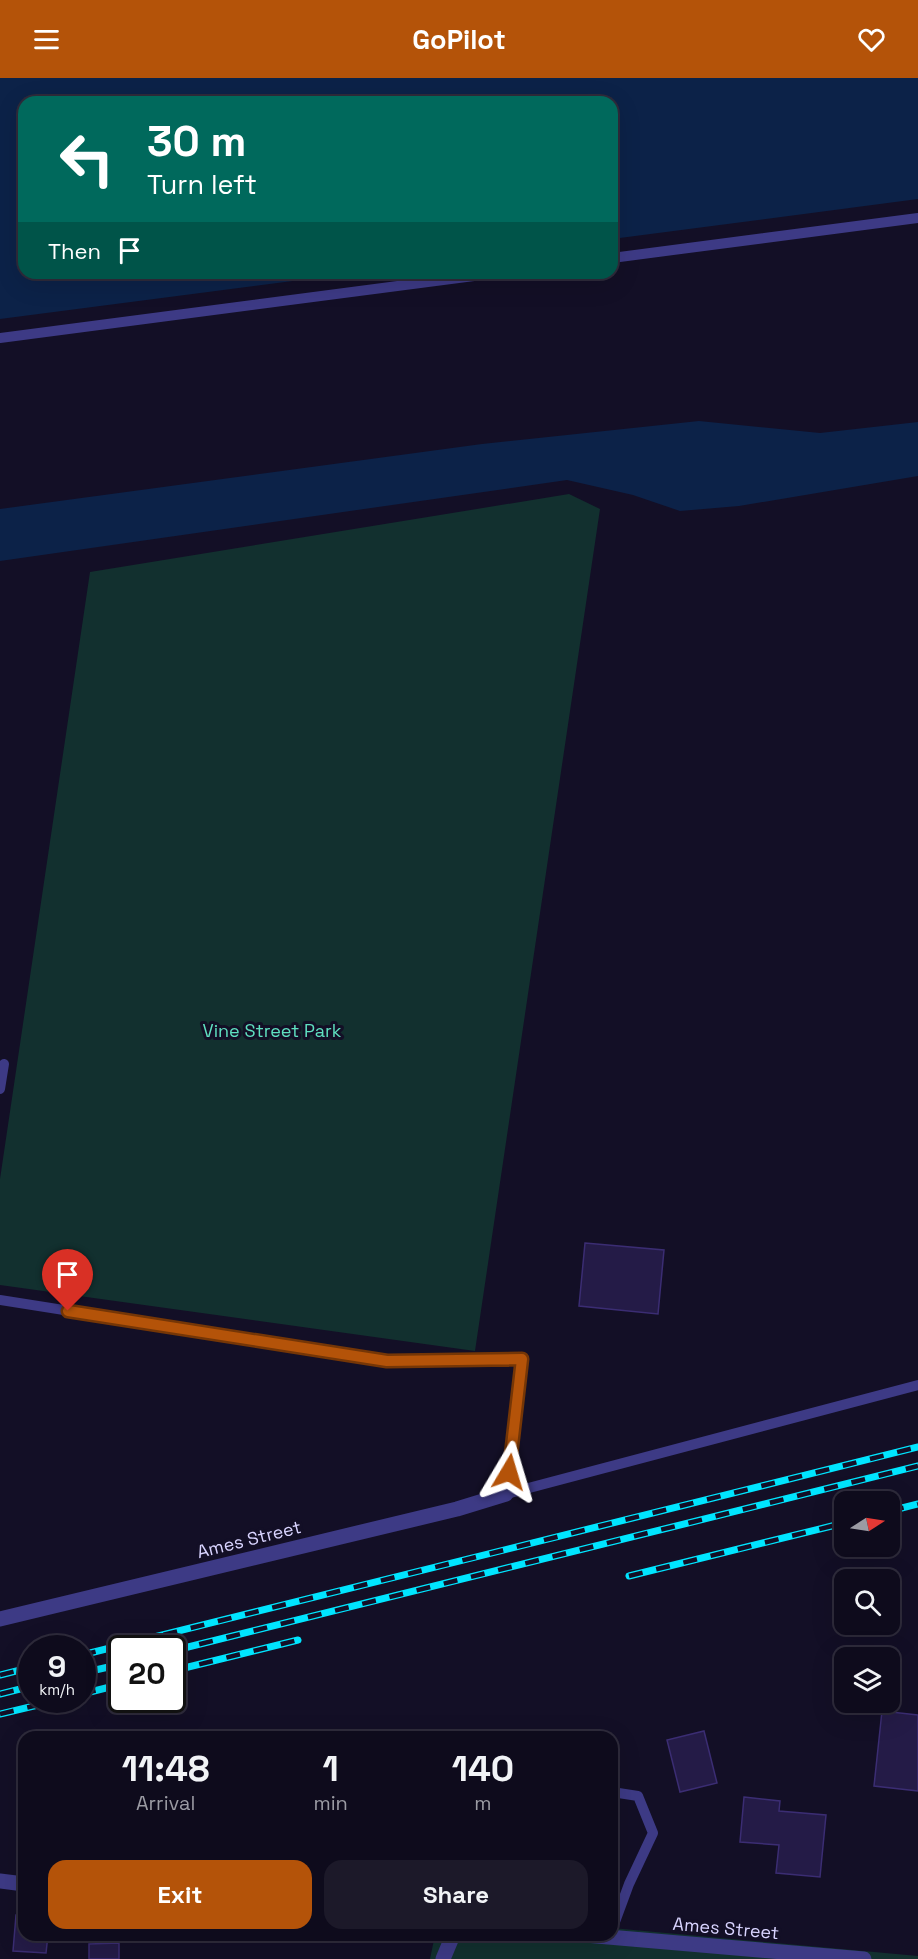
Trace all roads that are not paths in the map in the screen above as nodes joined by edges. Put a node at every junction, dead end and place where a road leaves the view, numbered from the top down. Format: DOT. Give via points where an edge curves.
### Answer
graph roads {
  1 [pos="918,218"];
  2 [pos="618,257"];
  3 [pos="450,279"];
  4 [pos="0,338"];
  5 [pos="4,1064"];
  6 [pos="0,1089"];
  7 [pos="0,1300"];
  8 [pos="918,1385"];
  9 [pos="506,1494"];
  10 [pos="0,1619"];
  11 [pos="618,1793"];
  12 [pos="0,1881"];
  13 [pos="18,1883"];
  14 [pos="618,1913"];
  15 [pos="618,1935"];
  16 [pos="450,1941"];
  17 [pos="443,1959"];
  18 [pos="864,1959"];
  1 -- 2 [label="lane"];
  3 -- 4 [label="lane"];
  5 -- 6 [label="lane"];
  7 -- 9 [label="lane" via="387,1361 522,1359"];
  8 -- 9 [label="lane"];
  9 -- 10 [label="street, Ames Street"];
  11 -- 14 [label="lane" via="638,1796 653,1833"];
  12 -- 13 [label="street"];
  15 -- 18 [label="street, Ames Street"];
  16 -- 17 [label="street"];
}
